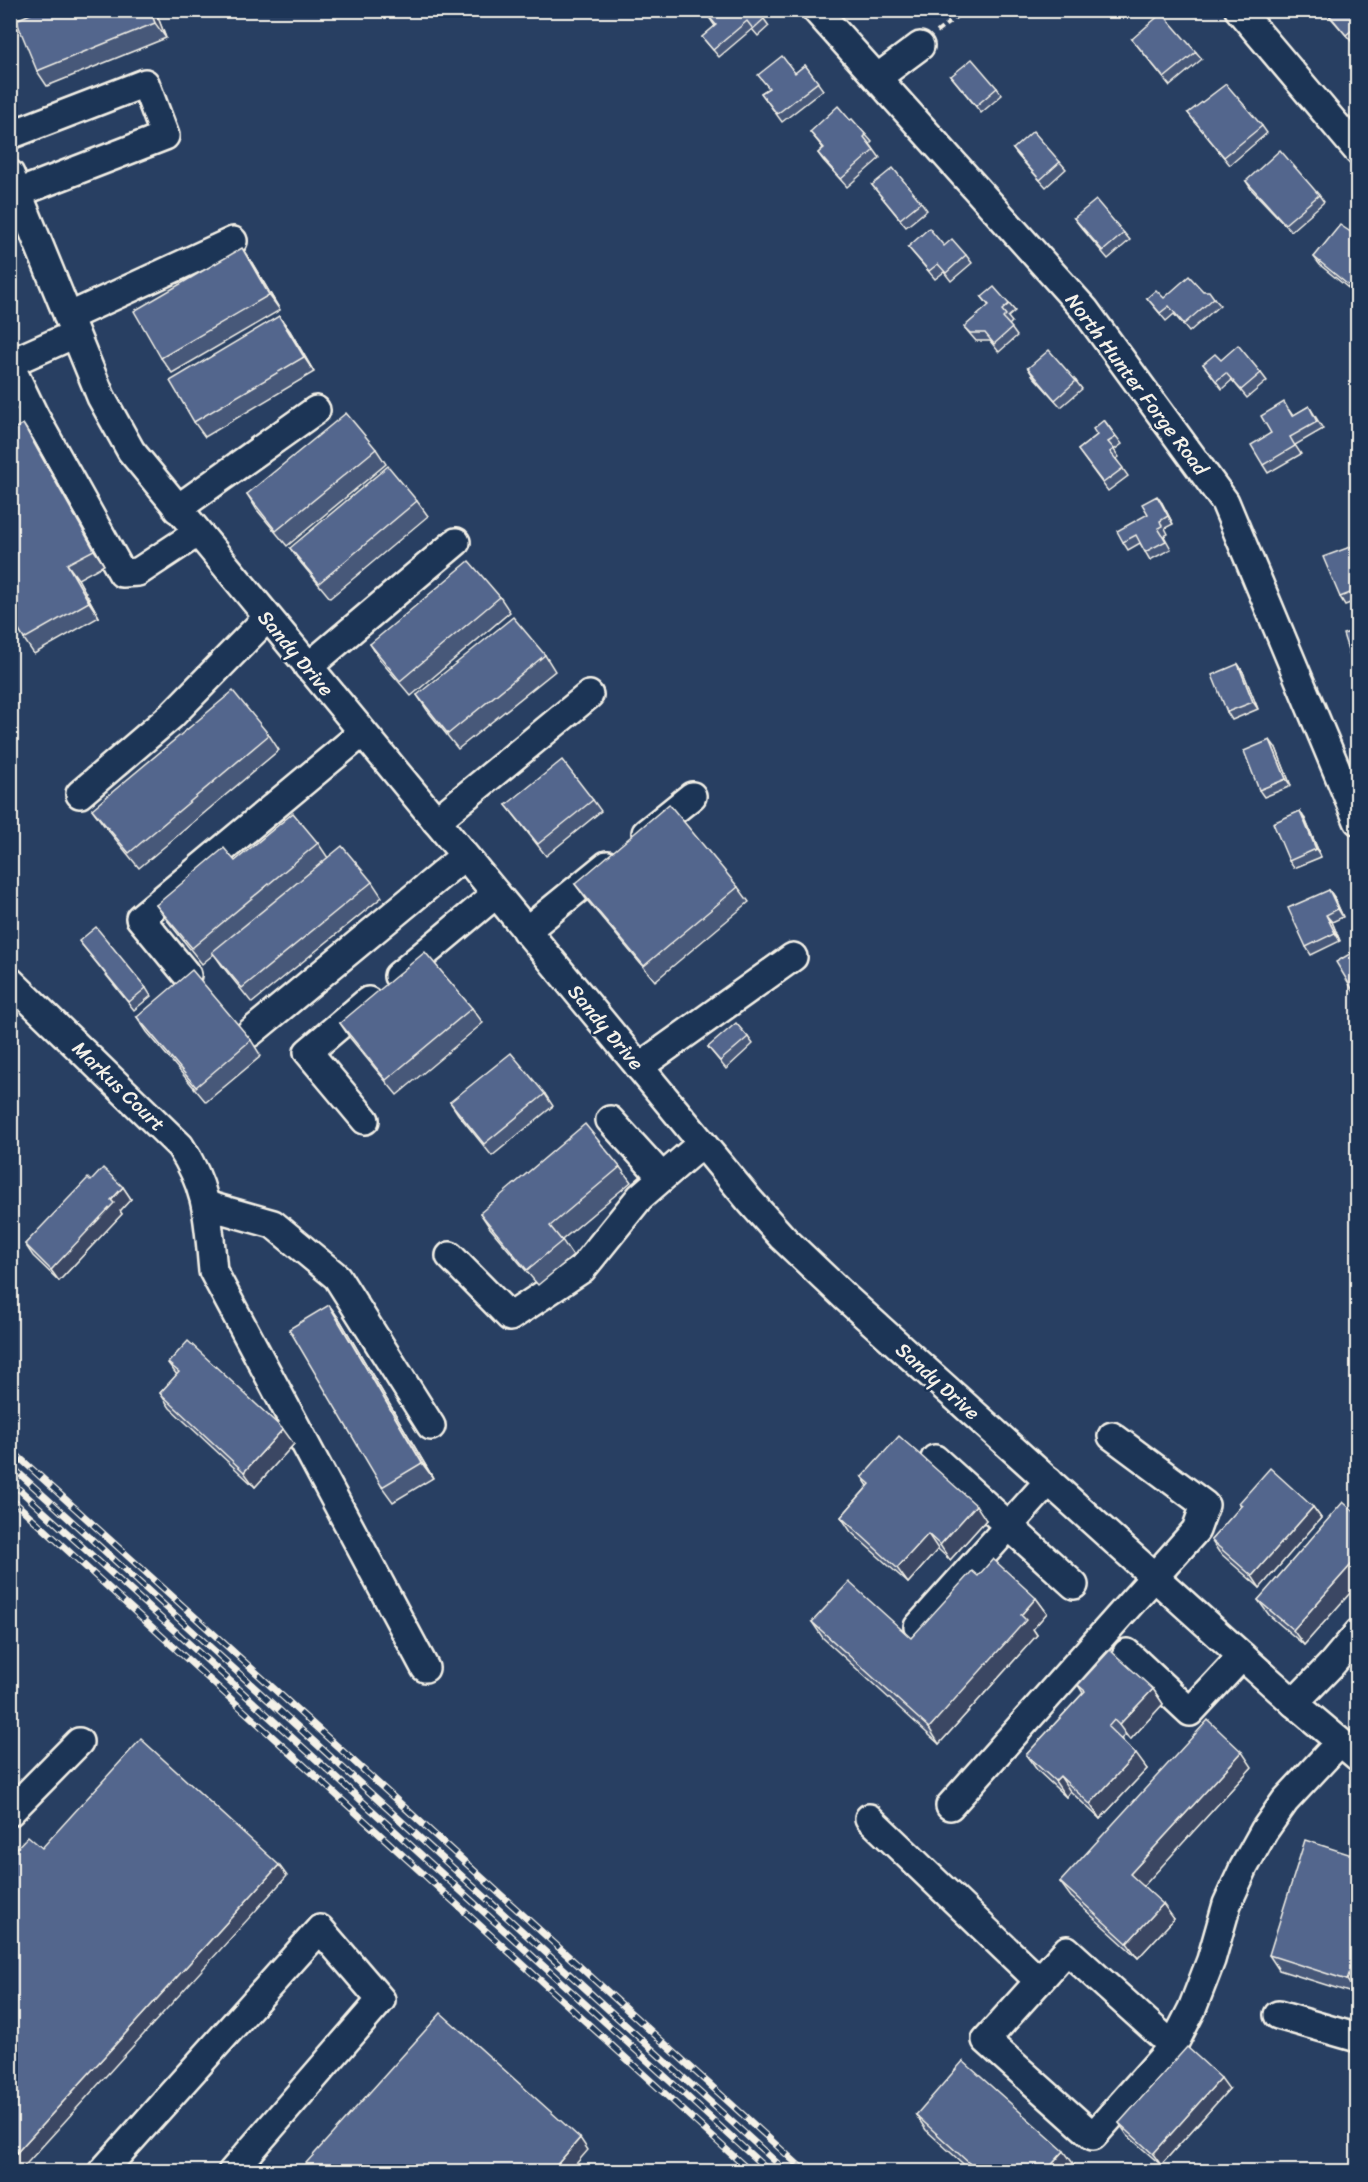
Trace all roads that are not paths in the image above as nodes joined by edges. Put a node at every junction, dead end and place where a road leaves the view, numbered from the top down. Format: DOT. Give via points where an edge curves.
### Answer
graph roads {
  1 [pos="18,10"];
  2 [pos="816,10"];
  3 [pos="1239,10"];
  4 [pos="10,14"];
  5 [pos="920,46"];
  6 [pos="877,78"];
  7 [pos="10,135"];
  8 [pos="1358,151"];
  9 [pos="14,184"];
  10 [pos="233,241"];
  11 [pos="72,326"];
  12 [pos="10,364"];
  13 [pos="316,410"];
  14 [pos="34,416"];
  15 [pos="10,429"];
  16 [pos="177,509"];
  17 [pos="197,533"];
  18 [pos="456,542"];
  19 [pos="267,618"];
  20 [pos="308,667"];
  21 [pos="589,695"];
  22 [pos="362,733"];
  23 [pos="80,794"];
  24 [pos="692,796"];
  25 [pos="436,821"];
  26 [pos="1358,821"];
  27 [pos="464,856"];
  28 [pos="496,894"];
  29 [pos="526,931"];
  30 [pos="793,957"];
  31 [pos="187,975"];
  32 [pos="10,981"];
  33 [pos="250,1033"];
  34 [pos="639,1067"];
  35 [pos="365,1120"];
  36 [pos="610,1120"];
  37 [pos="702,1143"];
  38 [pos="662,1177"];
  39 [pos="206,1205"];
  40 [pos="450,1256"];
  41 [pos="431,1426"];
  42 [pos="1112,1436"];
  43 [pos="935,1459"];
  44 [pos="1049,1481"];
  45 [pos="1009,1526"];
  46 [pos="1155,1578"];
  47 [pos="1074,1585"];
  48 [pos="918,1627"];
  49 [pos="1358,1634"];
  50 [pos="1127,1653"];
  51 [pos="1242,1656"];
  52 [pos="425,1668"];
  53 [pos="1294,1703"];
  54 [pos="79,1742"];
  55 [pos="1348,1750"];
  56 [pos="950,1806"];
  57 [pos="10,1812"];
  58 [pos="868,1818"];
  59 [pos="1039,1982"];
  60 [pos="1278,2015"];
  61 [pos="1358,2038"];
  62 [pos="1173,2046"];
  63 [pos="102,2172"];
  64 [pos="232,2172"];
  1 -- 4 [label="street"];
  2 -- 6 [label="street, North Hunter Forge Road"];
  3 -- 8 [label="street"];
  5 -- 6 [label="street"];
  6 -- 26 [label="street, North Hunter Forge Road" via="1085,310 1225,502"];
  7 -- 9 [label="street" via="144,83 165,136"];
  9 -- 11 [label="street, Sandy Drive"];
  10 -- 11 [label="street"];
  11 -- 12 [label="street"];
  11 -- 16 [label="street, Sandy Drive" via="113,423"];
  12 -- 14 [label="street"];
  13 -- 16 [label="street"];
  14 -- 15 [label="street"];
  14 -- 17 [label="street" via="122,573 138,572"];
  16 -- 17 [label="street, Sandy Drive"];
  17 -- 19 [label="street, Sandy Drive"];
  18 -- 20 [label="street"];
  19 -- 20 [label="street, Sandy Drive"];
  19 -- 23 [label="street" via="171,716"];
  20 -- 22 [label="street, Sandy Drive"];
  21 -- 25 [label="street"];
  22 -- 25 [label="street, Sandy Drive"];
  22 -- 31 [label="street" via="140,918"];
  24 -- 29 [label="street"];
  25 -- 27 [label="street, Sandy Drive"];
  27 -- 28 [label="street, Sandy Drive"];
  27 -- 33 [label="street"];
  28 -- 29 [label="street, Sandy Drive"];
  28 -- 35 [label="street" via="308,1052"];
  29 -- 34 [label="street, Sandy Drive"];
  30 -- 34 [label="street"];
  32 -- 39 [label="street, Markus Court" via="180,1146 191,1163"];
  34 -- 37 [label="street, Sandy Drive"];
  36 -- 38 [label="street"];
  37 -- 38 [label="street"];
  37 -- 44 [label="street, Sandy Drive" via="811,1266"];
  38 -- 40 [label="street" via="640,1197 582,1269 510,1317"];
  39 -- 41 [label="street" via="273,1224 337,1277"];
  39 -- 52 [label="street, Markus Court" via="213,1271"];
  42 -- 46 [label="street" via="1205,1504 1196,1530"];
  43 -- 45 [label="street"];
  44 -- 45 [label="street"];
  44 -- 46 [label="street, Sandy Drive"];
  45 -- 47 [label="street"];
  45 -- 48 [label="street"];
  46 -- 51 [label="street, Sandy Drive"];
  46 -- 56 [label="street"];
  49 -- 53 [label="street"];
  50 -- 51 [label="street" via="1190,1712"];
  51 -- 53 [label="street, Sandy Drive"];
  53 -- 55 [label="street, Sandy Drive"];
  54 -- 57 [label="street"];
  55 -- 62 [label="street" via="1285,1801 1254,1849 1227,1904 1211,1960"];
  58 -- 59 [label="street"];
  59 -- 62 [label="street" via="1067,1950"];
  59 -- 62 [label="street" via="986,2040 1093,2136"];
  60 -- 61 [label="street"];
  63 -- 64 [label="street" via="320,1929 381,2000"];
}
